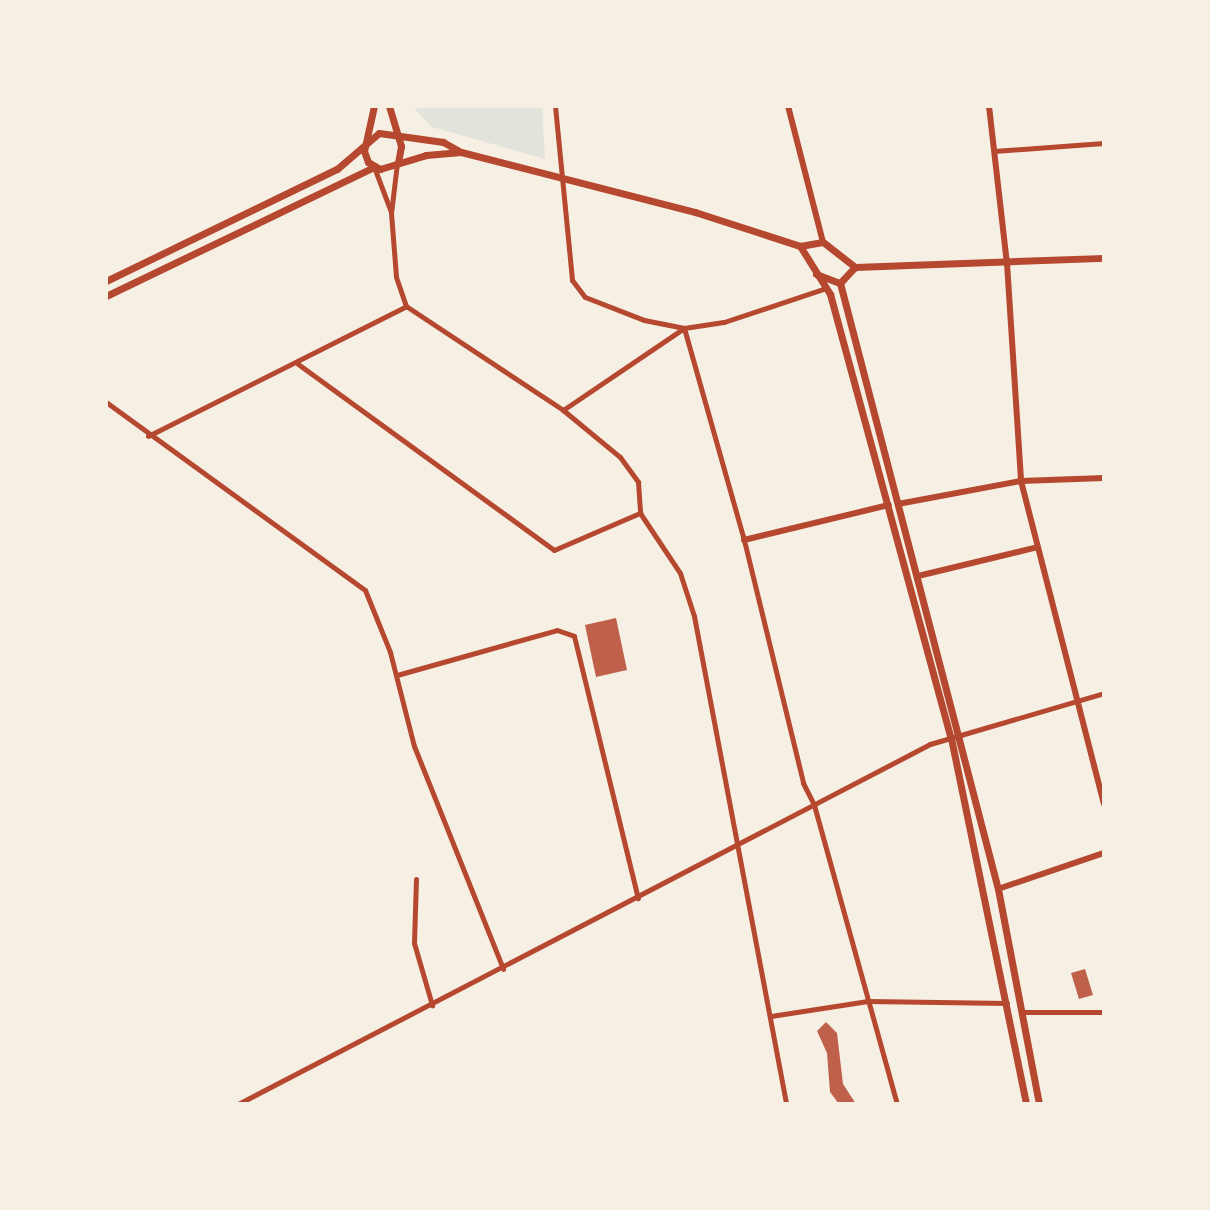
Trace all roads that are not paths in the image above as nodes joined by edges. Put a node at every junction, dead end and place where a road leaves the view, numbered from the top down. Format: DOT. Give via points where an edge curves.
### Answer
graph roads {
  1 [pos="374,106"];
  2 [pos="389,106"];
  3 [pos="555,106"];
  4 [pos="788,106"];
  5 [pos="989,106"];
  6 [pos="394,136"];
  7 [pos="366,142"];
  8 [pos="1104,143"];
  9 [pos="994,151"];
  10 [pos="461,152"];
  11 [pos="397,163"];
  12 [pos="374,167"];
  13 [pos="560,174"];
  14 [pos="391,213"];
  15 [pos="823,242"];
  16 [pos="800,246"];
  17 [pos="1104,258"];
  18 [pos="1007,263"];
  19 [pos="855,267"];
  20 [pos="816,274"];
  21 [pos="106,281"];
  22 [pos="840,283"];
  23 [pos="828,291"];
  24 [pos="106,296"];
  25 [pos="406,306"];
  26 [pos="684,328"];
  27 [pos="298,364"];
  28 [pos="106,402"];
  29 [pos="563,410"];
  30 [pos="148,436"];
  31 [pos="1104,478"];
  32 [pos="1021,481"];
  33 [pos="894,505"];
  34 [pos="640,513"];
  35 [pos="744,540"];
  36 [pos="1038,547"];
  37 [pos="918,576"];
  38 [pos="397,675"];
  39 [pos="1104,693"];
  40 [pos="1077,698"];
  41 [pos="960,735"];
  42 [pos="951,738"];
  43 [pos="1104,801"];
  44 [pos="814,805"];
  45 [pos="740,845"];
  46 [pos="1104,853"];
  47 [pos="416,879"];
  48 [pos="998,889"];
  49 [pos="638,898"];
  50 [pos="503,969"];
  51 [pos="868,1001"];
  52 [pos="1008,1003"];
  53 [pos="432,1005"];
  54 [pos="1023,1012"];
  55 [pos="1104,1012"];
  56 [pos="771,1016"];
  57 [pos="238,1104"];
  58 [pos="786,1104"];
  59 [pos="897,1104"];
  60 [pos="1026,1104"];
  61 [pos="1039,1104"];
  1 -- 7 [label="main road"];
  2 -- 6 [label="main road"];
  3 -- 13 [label="street"];
  4 -- 15 [label="street"];
  5 -- 9 [label="street"];
  6 -- 7 [label="main road" via="379,133"];
  6 -- 10 [label="main road" via="443,142"];
  6 -- 11 [label="main road" via="401,146"];
  7 -- 12 [label="main road" via="365,155"];
  7 -- 21 [label="main road" via="362,152 337,169"];
  8 -- 9 [label="street"];
  9 -- 18 [label="street"];
  10 -- 11 [label="main road"];
  10 -- 13 [label="main road"];
  11 -- 12 [label="main road" via="386,169"];
  11 -- 14 [label="street"];
  12 -- 14 [label="street"];
  12 -- 24 [label="main road"];
  13 -- 16 [label="main road"];
  13 -- 26 [label="street" via="572,280 585,297 644,320"];
  14 -- 25 [label="street" via="396,277"];
  15 -- 16 [label="main road"];
  15 -- 19 [label="main road"];
  16 -- 20 [label="main road"];
  17 -- 18 [label="main road"];
  18 -- 19 [label="main road"];
  18 -- 32 [label="street"];
  19 -- 22 [label="main road"];
  20 -- 22 [label="main road"];
  20 -- 23 [label="main road"];
  22 -- 33 [label="main road"];
  23 -- 26 [label="street" via="724,322"];
  23 -- 33 [label="main road"];
  25 -- 27 [label="street"];
  25 -- 29 [label="street"];
  26 -- 29 [label="street"];
  26 -- 35 [label="street"];
  27 -- 30 [label="street"];
  27 -- 34 [label="street" via="554,550"];
  28 -- 30 [label="street"];
  29 -- 34 [label="street" via="620,457 638,482"];
  30 -- 38 [label="street" via="365,590"];
  31 -- 32 [label="street"];
  32 -- 33 [label="street"];
  32 -- 36 [label="street"];
  33 -- 35 [label="street"];
  33 -- 37 [label="main road"];
  33 -- 42 [label="main road"];
  34 -- 45 [label="street" via="680,573 694,616"];
  35 -- 44 [label="street" via="803,783"];
  36 -- 37 [label="street"];
  36 -- 40 [label="street"];
  37 -- 41 [label="main road"];
  38 -- 49 [label="street" via="557,630 574,636"];
  38 -- 50 [label="street" via="419,760"];
  39 -- 40 [label="street"];
  40 -- 41 [label="street"];
  40 -- 43 [label="street"];
  41 -- 42 [label="street"];
  41 -- 48 [label="main road"];
  42 -- 44 [label="street"];
  42 -- 52 [label="main road"];
  44 -- 45 [label="street"];
  44 -- 51 [label="street"];
  45 -- 49 [label="street"];
  45 -- 56 [label="street"];
  46 -- 48 [label="street"];
  47 -- 53 [label="street" via="414,943"];
  48 -- 54 [label="main road"];
  49 -- 50 [label="street"];
  50 -- 53 [label="street"];
  51 -- 52 [label="street"];
  51 -- 56 [label="street"];
  51 -- 59 [label="street"];
  52 -- 60 [label="main road"];
  53 -- 57 [label="street"];
  54 -- 55 [label="street"];
  54 -- 61 [label="main road"];
  56 -- 58 [label="street"];
}
